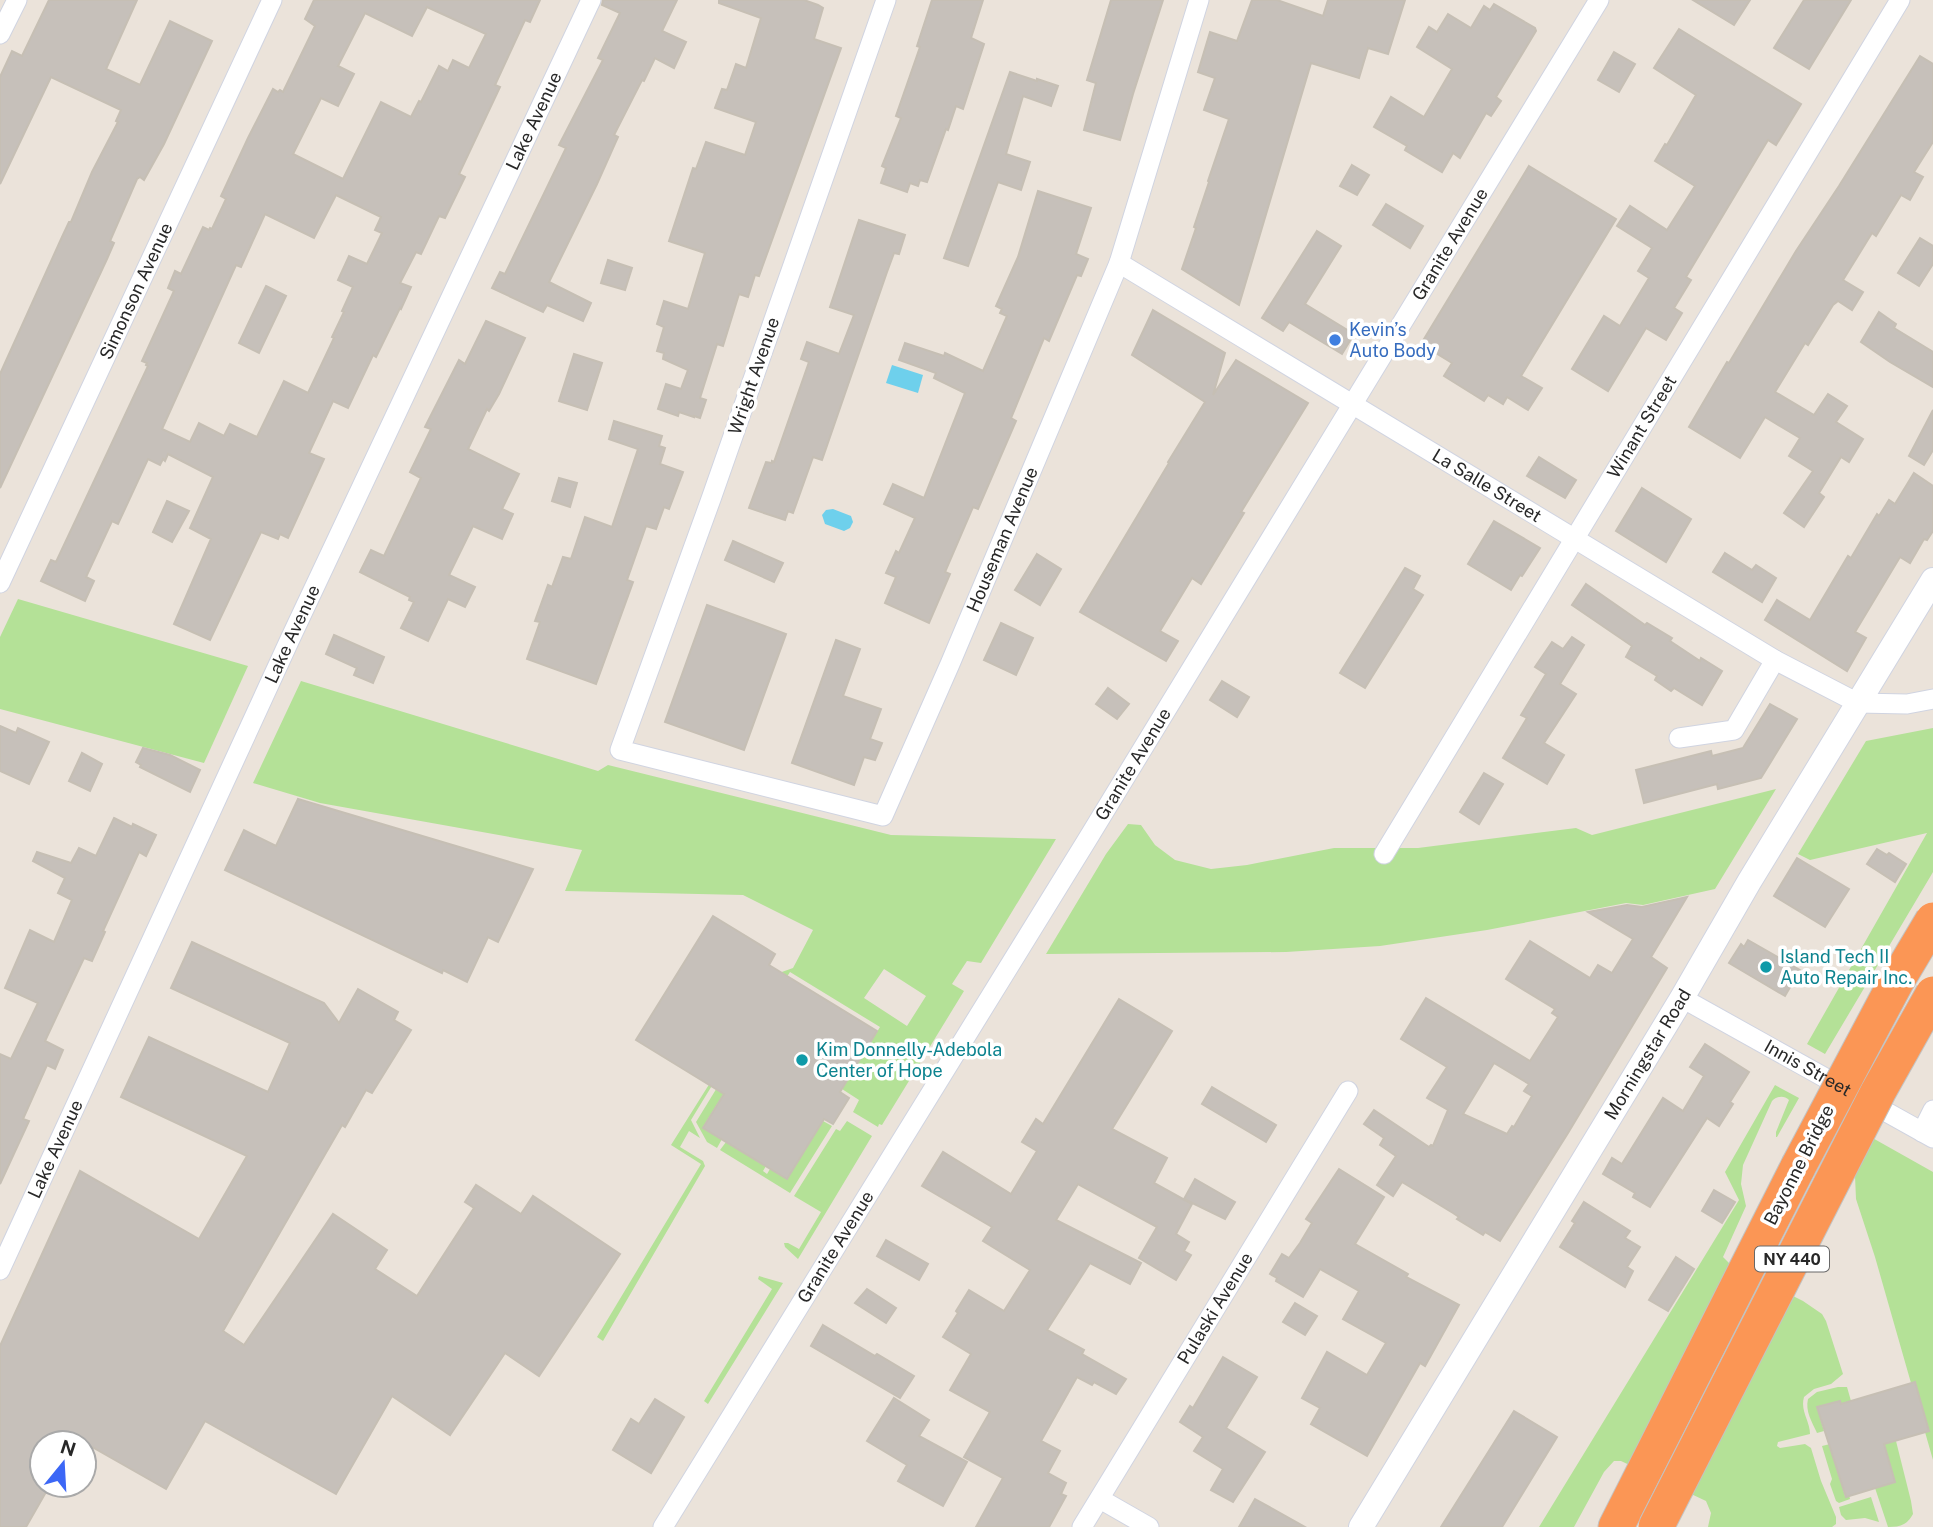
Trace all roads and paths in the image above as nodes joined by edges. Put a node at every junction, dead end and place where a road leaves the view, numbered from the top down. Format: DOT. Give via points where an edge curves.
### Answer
graph roads {
  1 [pos="17,0"];
  2 [pos="272,0"];
  3 [pos="591,0"];
  4 [pos="886,0"];
  5 [pos="1199,0"];
  6 [pos="1599,0"];
  7 [pos="1900,0"];
  8 [pos="0,33"];
  9 [pos="1119,263"];
  10 [pos="1352,404"];
  11 [pos="1574,539"];
  12 [pos="1933,580"];
  13 [pos="0,583"];
  14 [pos="1775,660"];
  15 [pos="1933,699"];
  16 [pos="1858,703"];
  17 [pos="1679,738"];
  18 [pos="620,750"];
  19 [pos="1384,854"];
  20 [pos="1933,920"];
  21 [pos="1933,994"];
  22 [pos="1682,998"];
  23 [pos="1348,1091"];
  24 [pos="1933,1110"];
  25 [pos="1928,1135"];
  26 [pos="0,1270"];
  27 [pos="1100,1499"];
  28 [pos="663,1527"];
  29 [pos="1082,1527"];
  30 [pos="1149,1527"];
  31 [pos="1361,1527"];
  32 [pos="1616,1527"];
  33 [pos="1656,1527"];
  1 -- 8 [label="street"];
  2 -- 13 [label="street, Simonson Avenue"];
  3 -- 26 [label="street, Lake Avenue"];
  4 -- 18 [label="street, Wright Avenue"];
  5 -- 9 [label="street, Houseman Avenue"];
  6 -- 10 [label="street, Granite Avenue"];
  7 -- 11 [label="street, Winant Street"];
  9 -- 10 [label="street, La Salle Street"];
  9 -- 18 [label="street, Houseman Avenue" via="883,816"];
  10 -- 11 [label="street, La Salle Street"];
  10 -- 28 [label="street, Granite Avenue"];
  11 -- 14 [label="street, La Salle Street"];
  11 -- 19 [label="street, Winant Street"];
  12 -- 16 [label="street, Morningstar Road"];
  14 -- 16 [label="street, La Salle Street"];
  14 -- 17 [label="street" via="1734,730"];
  15 -- 16 [label="street" via="1908,704"];
  16 -- 22 [label="street, Morningstar Road"];
  20 -- 32 [label="highway, Bayonne Bridge / NY 440, bridge" via="1815,1132"];
  21 -- 33 [label="highway, Bayonne Bridge / NY 440, bridge" via="1878,1092"];
  22 -- 25 [label="street, Innis Street"];
  22 -- 31 [label="street, Morningstar Road"];
  23 -- 27 [label="street, Pulaski Avenue"];
  24 -- 25 [label="street"];
  27 -- 29 [label="street, Pulaski Avenue"];
  27 -- 30 [label="street"];
}
